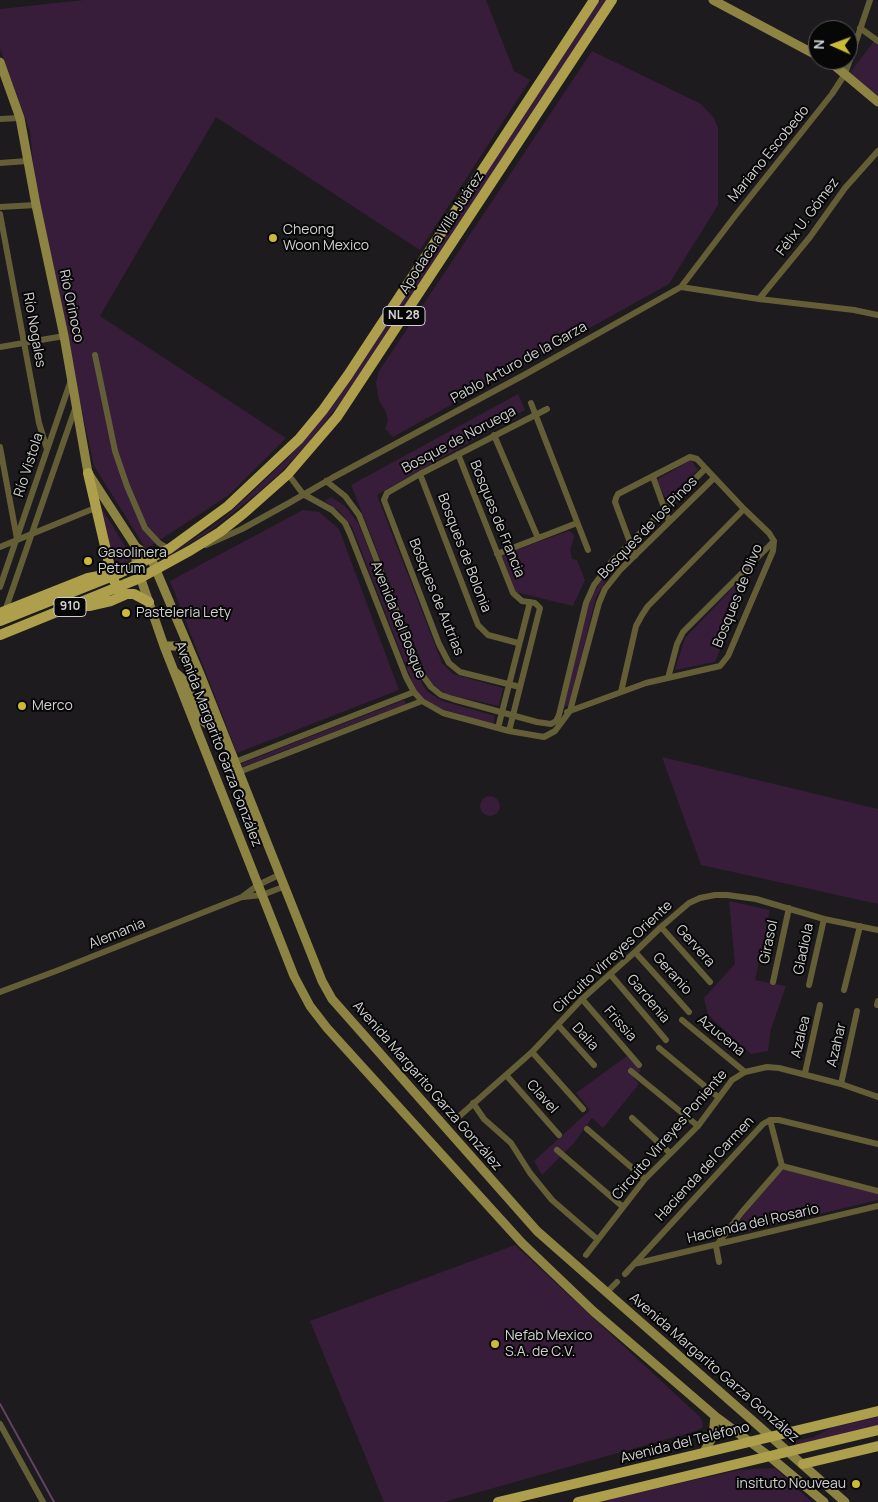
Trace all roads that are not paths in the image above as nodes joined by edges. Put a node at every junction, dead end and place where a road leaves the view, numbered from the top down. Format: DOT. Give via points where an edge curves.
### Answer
graph roads {
  1 [pos="594,0"];
  2 [pos="612,0"];
  3 [pos="713,0"];
  4 [pos="870,0"];
  5 [pos="860,28"];
  6 [pos="878,41"];
  7 [pos="808,51"];
  8 [pos="0,62"];
  9 [pos="839,70"];
  10 [pos="845,74"];
  11 [pos="3,76"];
  12 [pos="878,102"];
  13 [pos="20,118"];
  14 [pos="0,119"];
  15 [pos="878,151"];
  16 [pos="27,161"];
  17 [pos="0,163"];
  18 [pos="36,205"];
  19 [pos="0,207"];
  20 [pos="0,214"];
  21 [pos="681,287"];
  22 [pos="759,299"];
  23 [pos="878,314"];
  24 [pos="64,336"];
  25 [pos="24,343"];
  26 [pos="0,348"];
  27 [pos="94,355"];
  28 [pos="72,379"];
  29 [pos="531,403"];
  30 [pos="76,405"];
  31 [pos="547,409"];
  32 [pos="535,414"];
  33 [pos="494,434"];
  34 [pos="0,447"];
  35 [pos="47,448"];
  36 [pos="458,454"];
  37 [pos="705,469"];
  38 [pos="88,473"];
  39 [pos="288,474"];
  40 [pos="420,474"];
  41 [pos="652,477"];
  42 [pos="714,478"];
  43 [pos="326,481"];
  44 [pos="303,494"];
  45 [pos="385,497"];
  46 [pos="96,508"];
  47 [pos="666,508"];
  48 [pos="744,509"];
  49 [pos="670,520"];
  50 [pos="577,523"];
  51 [pos="31,535"];
  52 [pos="538,538"];
  53 [pos="17,540"];
  54 [pos="774,540"];
  55 [pos="630,543"];
  56 [pos="0,547"];
  57 [pos="136,547"];
  58 [pos="169,549"];
  59 [pos="191,550"];
  60 [pos="588,550"];
  61 [pos="497,554"];
  62 [pos="635,556"];
  63 [pos="151,558"];
  64 [pos="136,565"];
  65 [pos="156,570"];
  66 [pos="112,576"];
  67 [pos="140,578"];
  68 [pos="0,587"];
  69 [pos="119,592"];
  70 [pos="149,602"];
  71 [pos="530,602"];
  72 [pos="2,612"];
  73 [pos="0,621"];
  74 [pos="0,635"];
  75 [pos="518,643"];
  76 [pos="164,646"];
  77 [pos="174,672"];
  78 [pos="200,674"];
  79 [pos="668,678"];
  80 [pos="508,684"];
  81 [pos="520,687"];
  82 [pos="414,692"];
  83 [pos="621,692"];
  84 [pos="422,701"];
  85 [pos="213,708"];
  86 [pos="570,711"];
  87 [pos="501,713"];
  88 [pos="559,715"];
  89 [pos="513,716"];
  90 [pos="554,723"];
  91 [pos="498,728"];
  92 [pos="509,731"];
  93 [pos="551,734"];
  94 [pos="235,762"];
  95 [pos="239,772"];
  96 [pos="279,875"];
  97 [pos="258,885"];
  98 [pos="283,886"];
  99 [pos="262,895"];
  100 [pos="242,897"];
  101 [pos="790,908"];
  102 [pos="824,918"];
  103 [pos="860,926"];
  104 [pos="661,927"];
  105 [pos="878,930"];
  106 [pos="636,952"];
  107 [pos="610,974"];
  108 [pos="710,982"];
  109 [pos="773,982"];
  110 [pos="809,985"];
  111 [pos="844,990"];
  112 [pos="0,992"];
  113 [pos="582,999"];
  114 [pos="820,1005"];
  115 [pos="857,1011"];
  116 [pos="689,1012"];
  117 [pos="682,1020"];
  118 [pos="558,1026"];
  119 [pos="666,1040"];
  120 [pos="659,1048"];
  121 [pos="532,1052"];
  122 [pos="594,1065"];
  123 [pos="640,1065"];
  124 [pos="631,1071"];
  125 [pos="745,1072"];
  126 [pos="805,1073"];
  127 [pos="506,1075"];
  128 [pos="841,1084"];
  129 [pos="878,1096"];
  130 [pos="718,1097"];
  131 [pos="473,1103"];
  132 [pos="583,1109"];
  133 [pos="632,1118"];
  134 [pos="456,1120"];
  135 [pos="770,1120"];
  136 [pos="698,1126"];
  137 [pos="587,1129"];
  138 [pos="559,1135"];
  139 [pos="878,1144"];
  140 [pos="557,1150"];
  141 [pos="670,1153"];
  142 [pos="782,1166"];
  143 [pos="645,1179"];
  144 [pos="878,1191"];
  145 [pos="878,1206"];
  146 [pos="623,1207"];
  147 [pos="597,1239"];
  148 [pos="716,1246"];
  149 [pos="586,1255"];
  150 [pos="719,1262"];
  151 [pos="633,1265"];
  152 [pos="625,1274"];
  153 [pos="617,1282"];
  154 [pos="606,1293"];
  155 [pos="878,1411"];
  156 [pos="715,1416"];
  157 [pos="0,1424"];
  158 [pos="878,1430"];
  159 [pos="772,1436"];
  160 [pos="748,1441"];
  161 [pos="878,1446"];
  162 [pos="789,1451"];
  163 [pos="704,1452"];
  164 [pos="769,1456"];
  165 [pos="803,1464"];
  166 [pos="43,1502"];
  167 [pos="498,1502"];
  168 [pos="578,1502"];
  169 [pos="824,1502"];
  170 [pos="845,1502"];
  1 -- 58 [label="main road, Apodaca a Villa Juárez / NL 28" via="323,410 299,439 236,499"];
  2 -- 39 [label="main road, Apodaca a Villa Juárez / NL 28" via="337,418"];
  3 -- 7 [label="main road"];
  4 -- 5 [label="street, Mariano Escobedo"];
  5 -- 6 [label="street"];
  5 -- 10 [label="street, Mariano Escobedo"];
  8 -- 11 [label="main road, Río Orinoco"];
  9 -- 10 [label="main road"];
  10 -- 12 [label="main road"];
  10 -- 21 [label="street, Mariano Escobedo" via="817,115"];
  11 -- 13 [label="main road, Río Orinoco"];
  13 -- 14 [label="street"];
  13 -- 16 [label="main road, Río Orinoco"];
  15 -- 22 [label="street, Félix U. Gómez" via="845,188"];
  16 -- 17 [label="street"];
  16 -- 18 [label="main road, Río Orinoco"];
  18 -- 19 [label="street"];
  18 -- 24 [label="main road, Río Orinoco"];
  20 -- 25 [label="street, Río Nogales"];
  21 -- 22 [label="street"];
  21 -- 43 [label="street, Pablo Arturo de la Garza"];
  22 -- 23 [label="street"];
  24 -- 25 [label="street"];
  24 -- 28 [label="main road, Río Orinoco"];
  25 -- 26 [label="street"];
  25 -- 35 [label="street, Río Nogales"];
  27 -- 58 [label="street" via="115,451 127,486 146,528"];
  28 -- 30 [label="main road, Río Orinoco"];
  28 -- 35 [label="street, Río Vistola"];
  29 -- 32 [label="street"];
  30 -- 38 [label="main road, Río Orinoco"];
  30 -- 51 [label="street, Río Vistola"];
  31 -- 32 [label="street, Bosque de Noruega"];
  32 -- 33 [label="street, Bosque de Noruega"];
  32 -- 50 [label="street"];
  33 -- 36 [label="street, Bosque de Noruega"];
  33 -- 52 [label="street"];
  34 -- 53 [label="street"];
  35 -- 53 [label="street, Río Vistola"];
  36 -- 40 [label="street, Bosque de Noruega"];
  36 -- 61 [label="street, Bosques de Francia"];
  37 -- 41 [label="street, Bosques de Olivo" via="697,459 690,457"];
  37 -- 42 [label="street, Bosques de Olivo"];
  37 -- 47 [label="street, Bosques de los Pinos"];
  38 -- 46 [label="main road"];
  38 -- 57 [label="main road, Río Orinoco"];
  39 -- 44 [label="street"];
  39 -- 59 [label="main road, Apodaca a Villa Juárez / NL 28" via="220,532"];
  40 -- 45 [label="street, Bosque de Noruega"];
  40 -- 75 [label="street, Bosques de Bolonia" via="478,625 488,635"];
  41 -- 47 [label="street"];
  41 -- 55 [label="street, Bosques de Olivo" via="616,498"];
  42 -- 48 [label="street, Bosques de Olivo"];
  42 -- 49 [label="street, Bosques de los Pinos"];
  43 -- 44 [label="street, Pablo Arturo de la Garza"];
  43 -- 87 [label="street, Avenida del Bosque" via="345,496 359,515 411,648 431,687 442,695"];
  44 -- 59 [label="street, Pablo Arturo de la Garza" via="235,532"];
  44 -- 82 [label="street, Avenida del Bosque" via="332,510 345,523"];
  45 -- 80 [label="street, Bosques de Autrias" via="384,503 448,663 460,672"];
  46 -- 51 [label="street"];
  46 -- 66 [label="main road"];
  47 -- 49 [label="street"];
  47 -- 55 [label="street, Bosques de los Pinos"];
  48 -- 54 [label="street, Bosques de Olivo"];
  48 -- 83 [label="street" via="648,606 636,626"];
  49 -- 62 [label="street, Bosques de los Pinos"];
  50 -- 52 [label="street"];
  50 -- 60 [label="street"];
  51 -- 53 [label="street"];
  51 -- 72 [label="street, Río Vistola"];
  52 -- 61 [label="street"];
  53 -- 56 [label="street"];
  53 -- 68 [label="street, Río Vistola"];
  54 -- 79 [label="street" via="683,632"];
  54 -- 79 [label="street, Bosques de Olivo" via="724,662 715,668"];
  55 -- 62 [label="street, Bosques de Olivo"];
  55 -- 88 [label="street, Bosques de los Pinos" via="601,574 589,595"];
  57 -- 63 [label="main road, Río Orinoco"];
  57 -- 64 [label="main road"];
  58 -- 63 [label="main road, Apodaca a Villa Juárez / NL 28"];
  59 -- 65 [label="main road, Apodaca a Villa Juárez / NL 28"];
  61 -- 71 [label="street, Bosques de Francia" via="513,592 522,601"];
  62 -- 86 [label="street, Bosques de los Pinos" via="605,589 599,603"];
  63 -- 64 [label="main road, Apodaca a Villa Juárez / NL 28"];
  63 -- 65 [label="main road, Avenida Margarito Garza González"];
  64 -- 66 [label="main road, 910"];
  64 -- 67 [label="main road, Avenida Margarito Garza González"];
  65 -- 67 [label="main road, Apodaca a Villa Juárez / NL 28"];
  65 -- 78 [label="main road, Avenida Margarito Garza González"];
  66 -- 69 [label="main road"];
  66 -- 72 [label="main road" via="88,578"];
  66 -- 73 [label="main road, 910"];
  67 -- 69 [label="main road, 910"];
  67 -- 70 [label="main road, Avenida Margarito Garza González"];
  69 -- 70 [label="main road" via="134,594"];
  69 -- 74 [label="main road, 910"];
  70 -- 76 [label="main road, Avenida Margarito Garza González"];
  71 -- 75 [label="street"];
  71 -- 81 [label="street, Bosques de Francia" via="539,606"];
  75 -- 80 [label="street"];
  76 -- 77 [label="main road, Avenida Margarito Garza González"];
  76 -- 78 [label="main road" via="178,646 194,673"];
  77 -- 85 [label="main road" via="185,680 201,719 207,724 212,721"];
  77 -- 97 [label="main road, Avenida Margarito Garza González"];
  78 -- 85 [label="main road, Avenida Margarito Garza González"];
  79 -- 83 [label="street, Bosques de Olivo"];
  80 -- 81 [label="street, Bosques de Autrias"];
  80 -- 87 [label="street"];
  81 -- 89 [label="street"];
  82 -- 84 [label="street, Avenida del Bosque"];
  82 -- 94 [label="street"];
  83 -- 86 [label="street, Bosques de Olivo"];
  84 -- 91 [label="street, Avenida del Bosque" via="443,713"];
  84 -- 95 [label="street"];
  85 -- 94 [label="main road, Avenida Margarito Garza González"];
  86 -- 88 [label="street, Bosques de Olivo"];
  86 -- 93 [label="street, Bosques de los Pinos"];
  87 -- 89 [label="street, Avenida del Bosque"];
  87 -- 91 [label="street"];
  88 -- 90 [label="street, Bosques de los Pinos"];
  89 -- 90 [label="street, Avenida del Bosque"];
  89 -- 92 [label="street"];
  91 -- 92 [label="street, Avenida del Bosque"];
  92 -- 93 [label="street, Avenida del Bosque" via="539,737"];
  94 -- 95 [label="main road, Avenida Margarito Garza González"];
  95 -- 96 [label="main road, Avenida Margarito Garza González"];
  96 -- 97 [label="street, Alemania"];
  96 -- 98 [label="main road, Avenida Margarito Garza González"];
  97 -- 99 [label="main road, Avenida Margarito Garza González"];
  97 -- 100 [label="street, Alemania"];
  98 -- 99 [label="street, Alemania"];
  98 -- 154 [label="main road, Avenida Margarito Garza González" via="332,999 537,1231"];
  99 -- 100 [label="street, Alemania"];
  99 -- 156 [label="main road, Avenida Margarito Garza González" via="294,976 310,1006 327,1028 522,1243 593,1311"];
  100 -- 112 [label="street, Alemania"];
  101 -- 102 [label="street, Circuito Virreyes Oriente"];
  101 -- 104 [label="street, Circuito Virreyes Oriente" via="727,894 714,895 689,903"];
  101 -- 109 [label="street, Girasol"];
  102 -- 103 [label="street, Circuito Virreyes Oriente"];
  102 -- 110 [label="street, Gladiola"];
  103 -- 105 [label="street, Circuito Virreyes Oriente"];
  103 -- 111 [label="street"];
  104 -- 106 [label="street, Circuito Virreyes Oriente"];
  104 -- 108 [label="street, Gervera"];
  106 -- 107 [label="street, Circuito Virreyes Oriente"];
  106 -- 116 [label="street, Geranio"];
  107 -- 113 [label="street, Circuito Virreyes Oriente"];
  107 -- 119 [label="street, Gardenia"];
  113 -- 118 [label="street, Circuito Virreyes Oriente"];
  113 -- 123 [label="street, Frissia"];
  114 -- 126 [label="street, Azalea"];
  115 -- 128 [label="street, Azahar"];
  117 -- 125 [label="street, Azucena"];
  118 -- 121 [label="street, Circuito Virreyes Oriente"];
  118 -- 122 [label="street, Dalia"];
  120 -- 130 [label="street"];
  121 -- 127 [label="street, Circuito Virreyes Oriente"];
  121 -- 132 [label="street"];
  124 -- 136 [label="street"];
  125 -- 126 [label="street, Circuito Virreyes Poniente" via="767,1067"];
  125 -- 130 [label="street, Circuito Virreyes Poniente" via="732,1080"];
  126 -- 128 [label="street, Circuito Virreyes Poniente"];
  127 -- 131 [label="street, Circuito Virreyes Oriente"];
  127 -- 138 [label="street, Clavel"];
  128 -- 129 [label="street, Circuito Virreyes Poniente"];
  130 -- 136 [label="street, Circuito Virreyes Poniente"];
  131 -- 134 [label="street, Circuito Virreyes Oriente"];
  131 -- 147 [label="street" via="484,1119 511,1143 552,1200"];
  133 -- 141 [label="street"];
  135 -- 139 [label="street, Hacienda del Carmen"];
  135 -- 142 [label="street"];
  135 -- 151 [label="street, Hacienda del Carmen" via="755,1131"];
  136 -- 141 [label="street, Circuito Virreyes Poniente"];
  137 -- 143 [label="street"];
  140 -- 146 [label="street"];
  141 -- 143 [label="street, Circuito Virreyes Poniente"];
  142 -- 144 [label="street"];
  142 -- 148 [label="street"];
  143 -- 146 [label="street, Circuito Virreyes Poniente"];
  145 -- 148 [label="street, Hacienda del Rosario"];
  146 -- 147 [label="street, Circuito Virreyes Poniente"];
  147 -- 149 [label="street, Circuito Virreyes Poniente"];
  148 -- 150 [label="street"];
  148 -- 151 [label="street, Hacienda del Rosario"];
  151 -- 152 [label="street, Hacienda del Carmen"];
  153 -- 154 [label="street"];
  154 -- 159 [label="main road, Avenida Margarito Garza González"];
  155 -- 159 [label="main road, Avenida del Teléfono"];
  156 -- 160 [label="main road, Avenida Margarito Garza González"];
  156 -- 163 [label="main road" via="713,1436"];
  157 -- 166 [label="street"];
  158 -- 162 [label="main road"];
  159 -- 160 [label="main road, Avenida del Teléfono"];
  159 -- 162 [label="main road, Avenida Margarito Garza González"];
  160 -- 163 [label="main road, Avenida del Teléfono"];
  160 -- 164 [label="main road, Avenida Margarito Garza González"];
  161 -- 165 [label="main road"];
  162 -- 164 [label="main road"];
  162 -- 165 [label="main road, Avenida Margarito Garza González"];
  163 -- 167 [label="main road, Avenida del Teléfono"];
  164 -- 168 [label="main road"];
  164 -- 169 [label="main road, Avenida Margarito Garza González"];
  165 -- 170 [label="main road, Avenida Margarito Garza González"];
}
